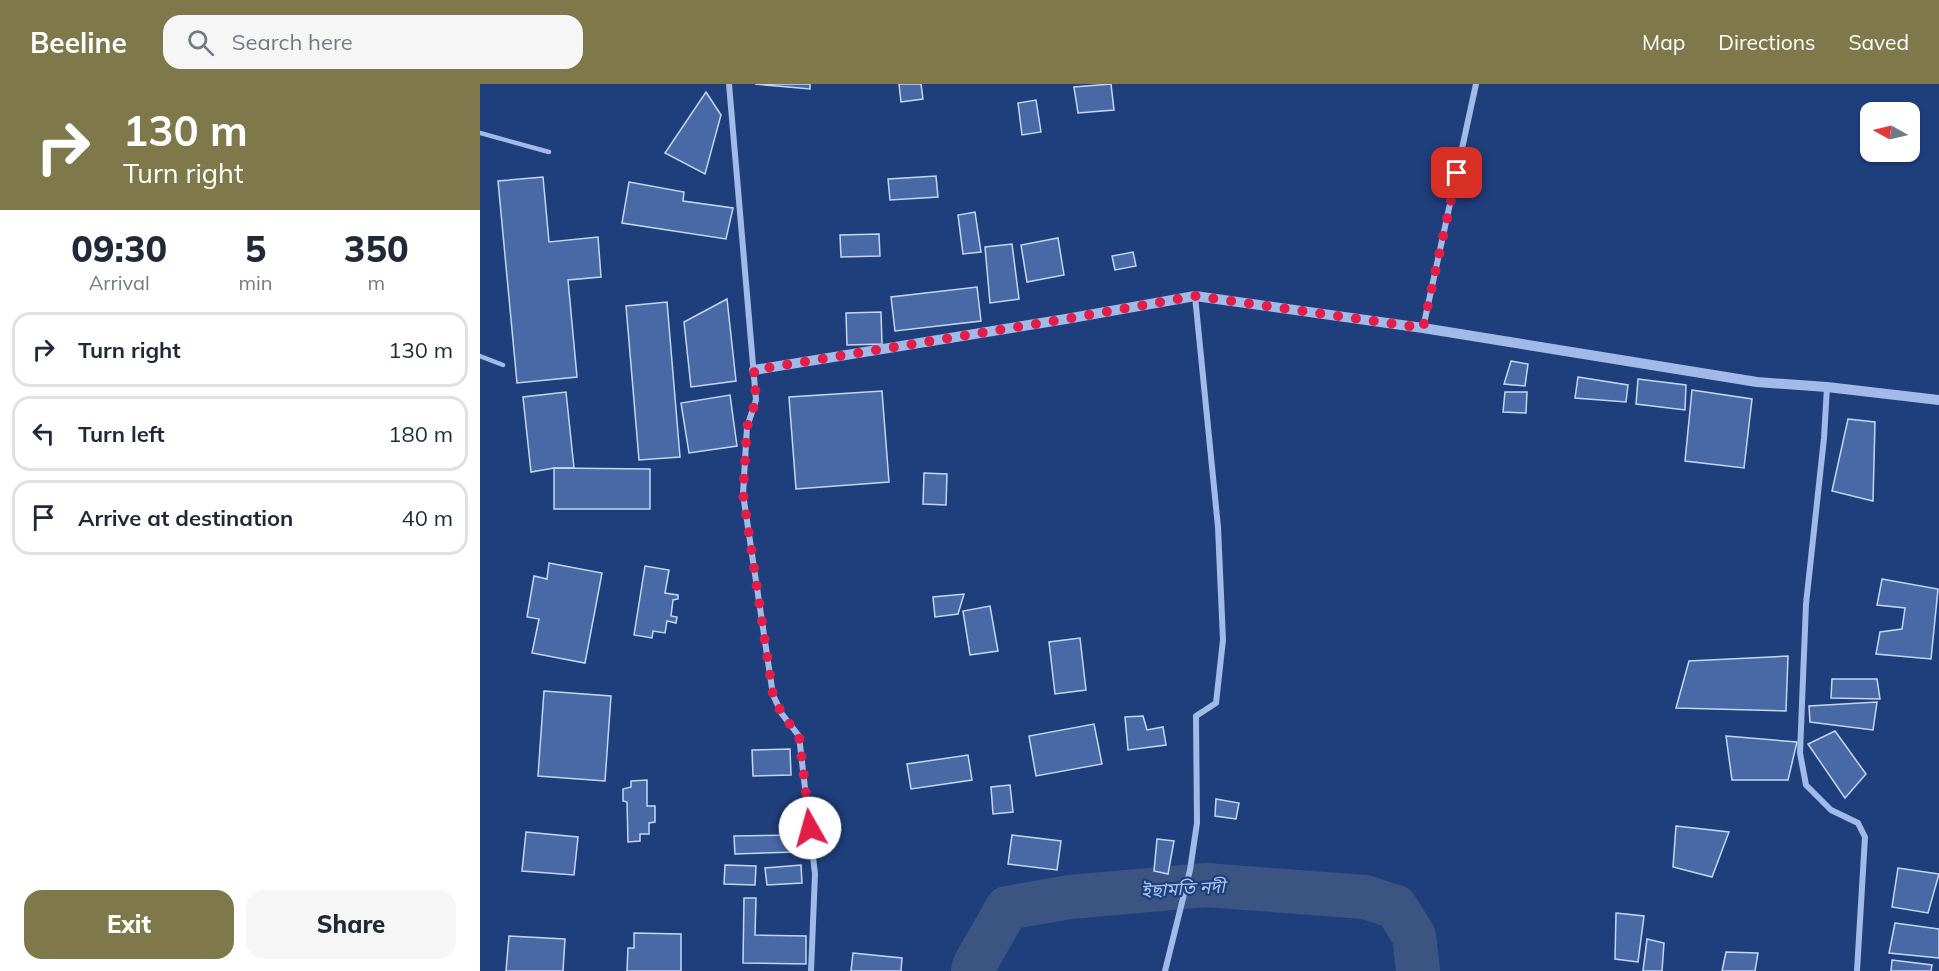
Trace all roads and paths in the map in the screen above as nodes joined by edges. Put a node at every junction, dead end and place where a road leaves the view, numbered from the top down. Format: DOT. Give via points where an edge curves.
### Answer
graph roads {
  1 [pos="729,84"];
  2 [pos="1476,84"];
  3 [pos="480,133"];
  4 [pos="549,152"];
  5 [pos="1195,296"];
  6 [pos="1423,328"];
  7 [pos="480,356"];
  8 [pos="504,365"];
  9 [pos="754,370"];
  10 [pos="1827,387"];
  11 [pos="1939,400"];
  12 [pos="1165,968"];
  13 [pos="811,971"];
  14 [pos="1857,971"];
  1 -- 9 [label="street"];
  2 -- 6 [label="street"];
  3 -- 4 [label="lane"];
  5 -- 6 [label="street"];
  5 -- 9 [label="street"];
  5 -- 12 [label="street" via="1218,527 1223,640 1216,703 1196,716 1197,823 1190,870"];
  6 -- 10 [label="street" via="1757,382"];
  7 -- 8 [label="lane"];
  9 -- 13 [label="street" via="756,400 747,427 743,494 773,695 799,736 815,874"];
  10 -- 11 [label="street"];
  10 -- 14 [label="street" via="1806,604 1800,753 1806,785 1831,810 1858,823 1865,837"];
}
